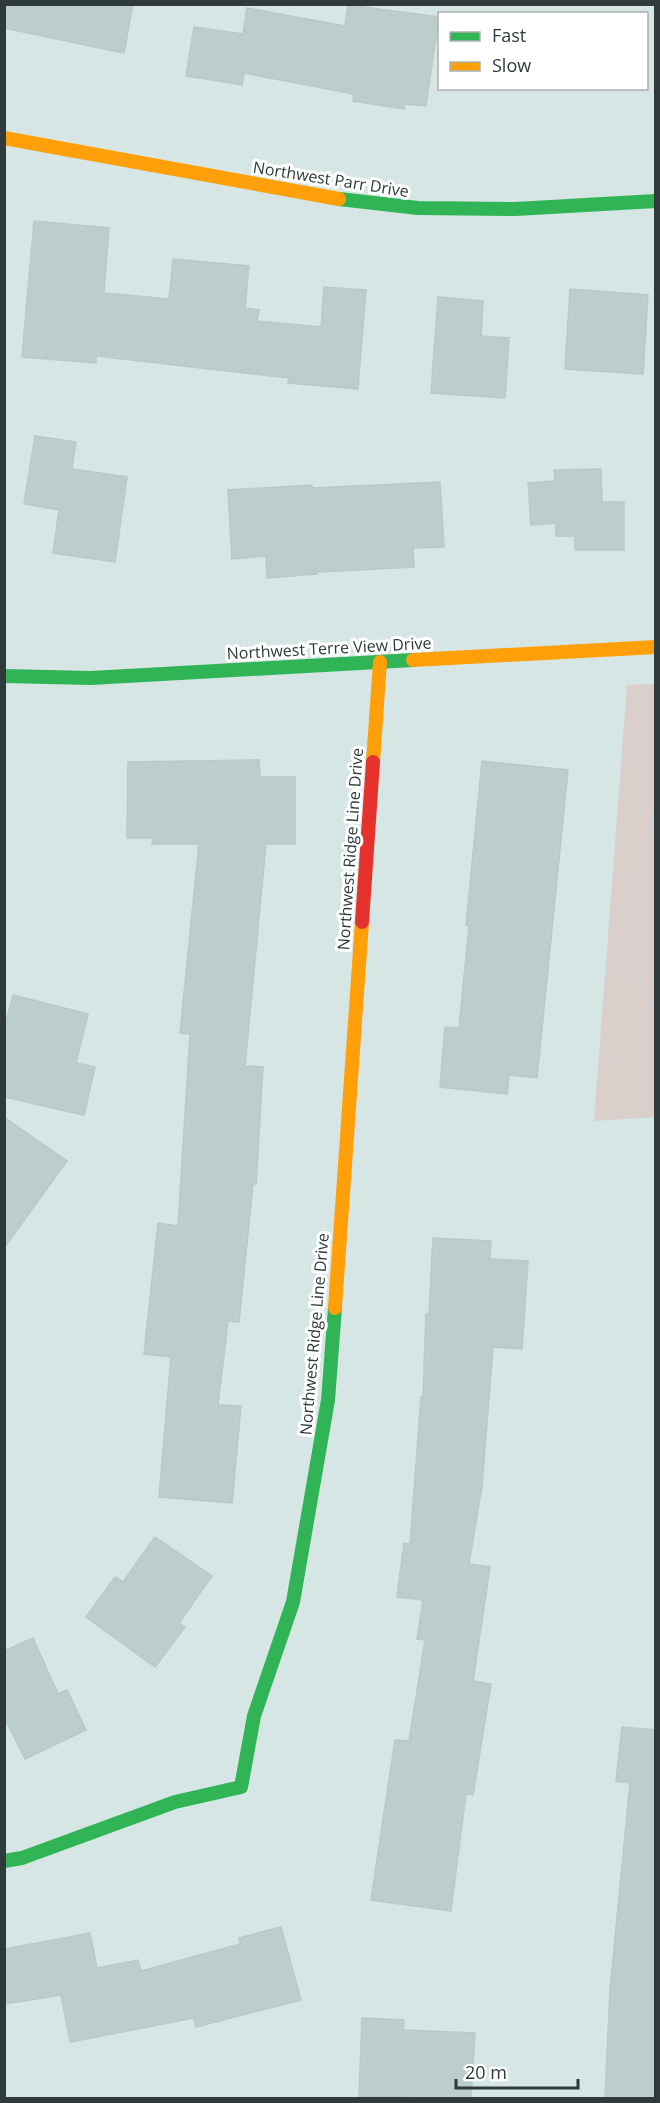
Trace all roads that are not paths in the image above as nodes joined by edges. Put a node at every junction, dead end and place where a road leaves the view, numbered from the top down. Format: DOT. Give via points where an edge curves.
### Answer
graph roads {
  1 [pos="4,138"];
  2 [pos="656,201"];
  3 [pos="656,647"];
  4 [pos="380,662"];
  5 [pos="4,675"];
  6 [pos="4,1861"];
  1 -- 2 [label="street, Northwest Parr Drive" via="330,198 418,208 515,209"];
  3 -- 4 [label="street, Northwest Terre View Drive"];
  4 -- 5 [label="street, Northwest Terre View Drive" via="91,678"];
  4 -- 6 [label="street, Northwest Ridge Line Drive" via="327,1400 294,1602 254,1716 241,1787 175,1802 22,1858"];
}
